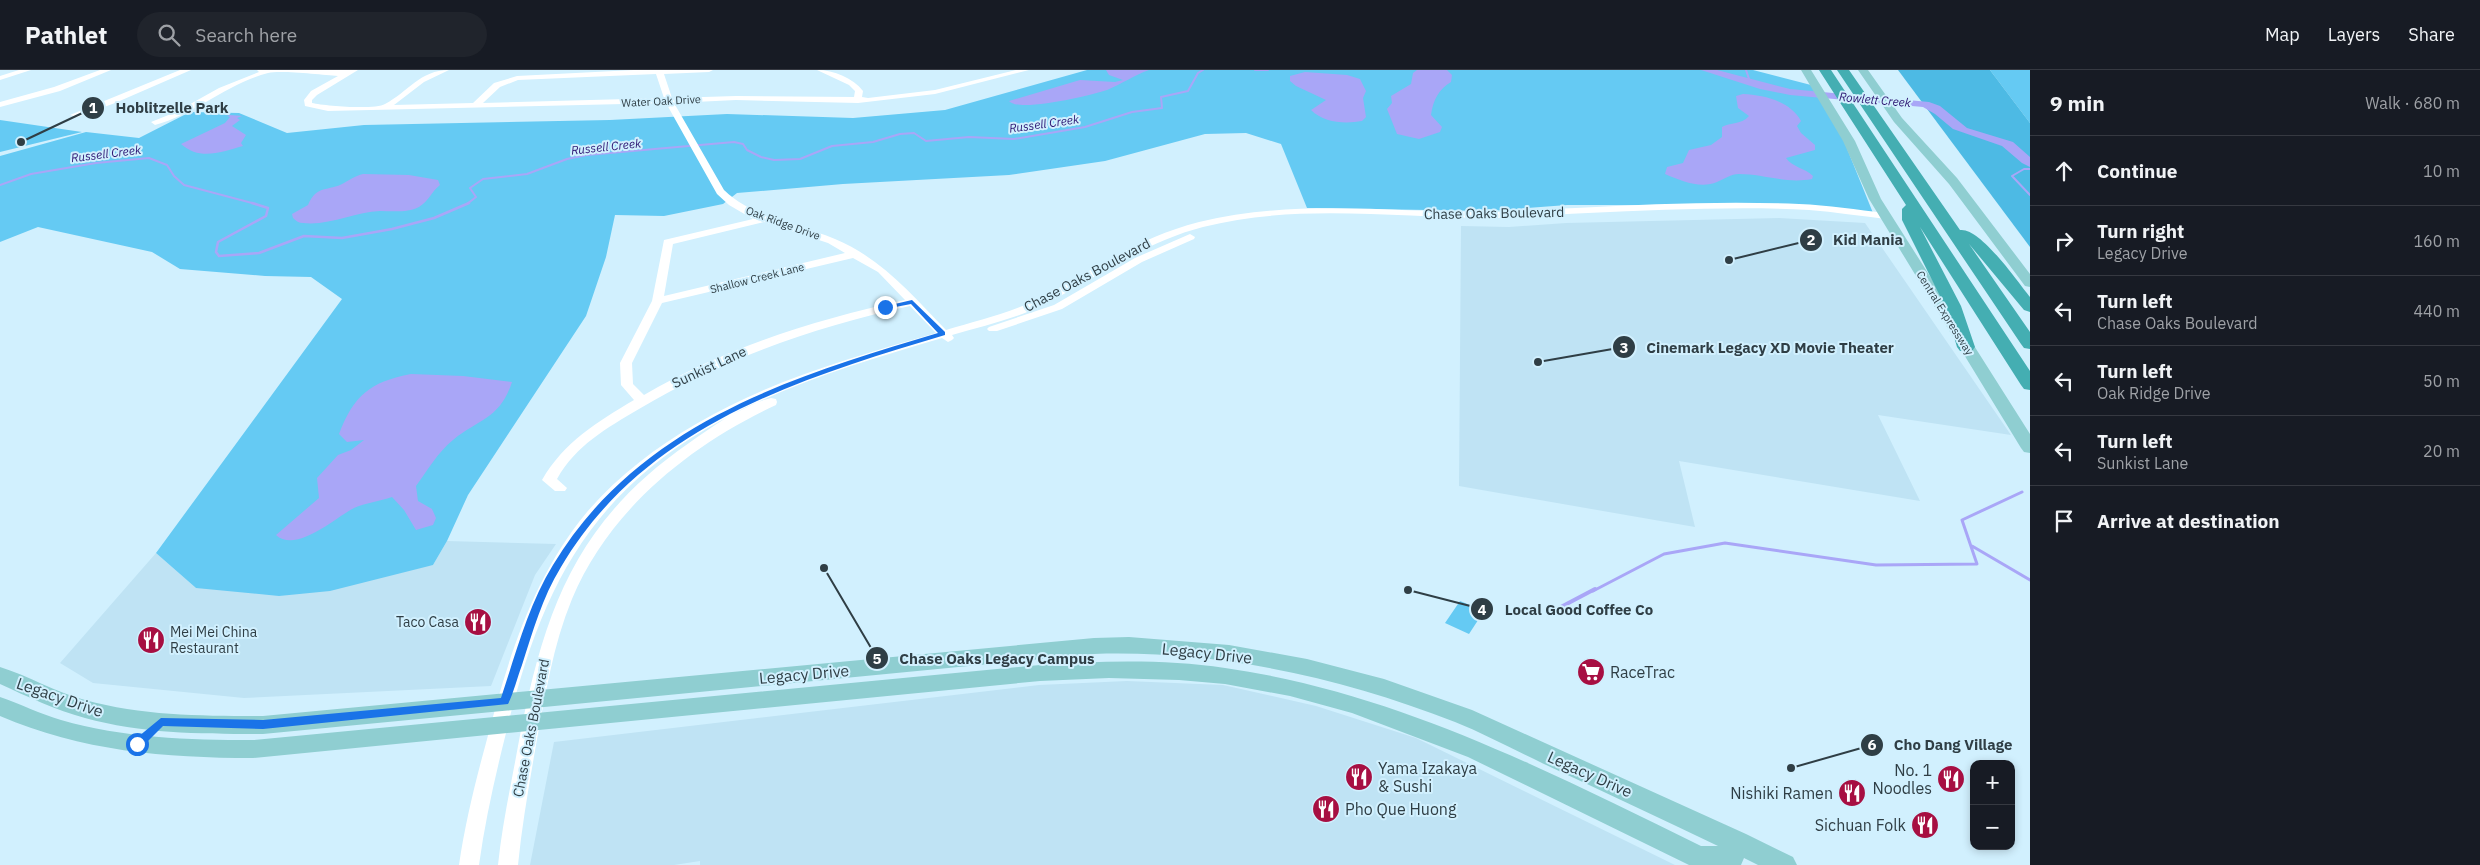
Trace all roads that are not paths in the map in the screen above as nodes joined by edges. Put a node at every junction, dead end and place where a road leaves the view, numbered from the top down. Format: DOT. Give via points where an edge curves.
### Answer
graph roads {
  1 [pos="27,70"];
  2 [pos="107,70"];
  3 [pos="187,70"];
  4 [pos="250,70"];
  5 [pos="268,70"];
  6 [pos="445,70"];
  7 [pos="709,70"];
  8 [pos="821,70"];
  9 [pos="1025,70"];
  10 [pos="1806,70"];
  11 [pos="1825,70"];
  12 [pos="1843,70"];
  13 [pos="1863,70"];
  14 [pos="659,71"];
  15 [pos="351,72"];
  16 [pos="0,78"];
  17 [pos="858,100"];
  18 [pos="669,101"];
  19 [pos="0,105"];
  20 [pos="475,106"];
  21 [pos="387,108"];
  22 [pos="74,114"];
  23 [pos="155,122"];
  24 [pos="1909,198"];
  25 [pos="766,219"];
  26 [pos="1887,219"];
  27 [pos="1950,227"];
  28 [pos="855,254"];
  29 [pos="2030,282"];
  30 [pos="658,301"];
  31 [pos="912,302"];
  32 [pos="2030,307"];
  33 [pos="947,337"];
  34 [pos="2030,344"];
  35 [pos="1966,347"];
  36 [pos="2030,385"];
  37 [pos="642,401"];
  38 [pos="752,404"];
  39 [pos="2030,448"];
  40 [pos="560,488"];
  41 [pos="564,555"];
  42 [pos="586,558"];
  43 [pos="1129,645"];
  44 [pos="904,664"];
  45 [pos="1130,669"];
  46 [pos="0,675"];
  47 [pos="908,686"];
  48 [pos="535,698"];
  49 [pos="505,702"];
  50 [pos="0,706"];
  51 [pos="1464,716"];
  52 [pos="532,721"];
  53 [pos="161,722"];
  54 [pos="498,725"];
  55 [pos="1452,739"];
  56 [pos="137,744"];
  57 [pos="1737,842"];
  58 [pos="1706,861"];
  59 [pos="469,865"];
  60 [pos="508,865"];
  61 [pos="1784,865"];
  1 -- 16 [label="street"];
  2 -- 19 [label="street" via="57,89"];
  3 -- 22 [label="street"];
  4 -- 5 [label="street"];
  5 -- 15 [label="street"];
  5 -- 23 [label="street" via="179,114"];
  6 -- 21 [label="street" via="421,80"];
  7 -- 14 [label="street"];
  8 -- 17 [label="street" via="852,83 859,91"];
  9 -- 17 [label="street, Water Oak Drive" via="935,92"];
  10 -- 26 [label="main road, Central Expressway" via="1849,141"];
  11 -- 24 [label="highway"];
  12 -- 27 [label="highway"];
  13 -- 29 [label="main road" via="1894,114 1953,181"];
  14 -- 18 [label="street, Oak Ridge Drive"];
  14 -- 20 [label="street" via="517,78 497,84"];
  15 -- 21 [label="street, Water Oak Drive" via="314,93 308,104 318,108"];
  17 -- 18 [label="street, Water Oak Drive" via="736,98"];
  18 -- 20 [label="street, Water Oak Drive"];
  18 -- 25 [label="street, Oak Ridge Drive" via="720,192 732,203"];
  20 -- 21 [label="street, Water Oak Drive"];
  24 -- 35 [label="highway" via="1909,220 1953,306"];
  24 -- 36 [label="highway"];
  25 -- 28 [label="street, Oak Ridge Drive" via="811,233"];
  25 -- 30 [label="street" via="668,242"];
  26 -- 33 [label="street, Chase Oaks Boulevard" via="1733,210 1575,214 1501,222 1420,218 1260,218 1164,236 1134,248 1034,305"];
  26 -- 35 [label="main road, Central Expressway"];
  27 -- 32 [label="highway" via="1975,241"];
  27 -- 34 [label="highway"];
  28 -- 30 [label="street, Shallow Creek Lane"];
  28 -- 31 [label="street, Oak Ridge Drive" via="882,270"];
  30 -- 37 [label="street" via="626,363 627,385"];
  31 -- 33 [label="street, Oak Ridge Drive"];
  31 -- 37 [label="street, Sunkist Lane" via="754,345 681,378"];
  33 -- 38 [label="street, Chase Oaks Boulevard"];
  35 -- 39 [label="main road, Central Expressway"];
  37 -- 40 [label="street, Sunkist Lane" via="584,435 557,465 549,480"];
  38 -- 41 [label="street, Chase Oaks Boulevard" via="709,422 659,453 623,484 586,524"];
  38 -- 42 [label="street, Chase Oaks Boulevard" via="638,492 607,527"];
  41 -- 42 [label="street"];
  41 -- 49 [label="street, Chase Oaks Boulevard" via="536,606"];
  42 -- 48 [label="street, Chase Oaks Boulevard" via="574,578 550,641"];
  43 -- 44 [label="main road, Legacy Drive"];
  43 -- 45 [label="main road"];
  43 -- 51 [label="main road, Legacy Drive" via="1229,653 1307,667 1376,685"];
  44 -- 47 [label="main road"];
  44 -- 48 [label="main road, Legacy Drive"];
  45 -- 47 [label="main road, Legacy Drive" via="1040,673"];
  45 -- 55 [label="main road, Legacy Drive" via="1202,674 1276,685 1372,710"];
  46 -- 53 [label="main road, Legacy Drive" via="84,709"];
  47 -- 52 [label="main road, Legacy Drive"];
  48 -- 49 [label="main road, Legacy Drive"];
  48 -- 52 [label="street, Chase Oaks Boulevard"];
  49 -- 53 [label="main road, Legacy Drive" via="263,725"];
  49 -- 54 [label="street, Chase Oaks Boulevard"];
  50 -- 56 [label="main road, Legacy Drive" via="51,726"];
  51 -- 55 [label="main road"];
  51 -- 57 [label="main road, Legacy Drive"];
  52 -- 54 [label="main road, Legacy Drive"];
  52 -- 60 [label="street, Chase Oaks Boulevard"];
  53 -- 56 [label="main road"];
  54 -- 56 [label="main road, Legacy Drive" via="253,749 202,750"];
  54 -- 59 [label="street, Chase Oaks Boulevard"];
  55 -- 58 [label="main road, Legacy Drive" via="1508,763"];
  57 -- 58 [label="main road" via="1732,857"];
  57 -- 61 [label="main road, Legacy Drive"];
}
